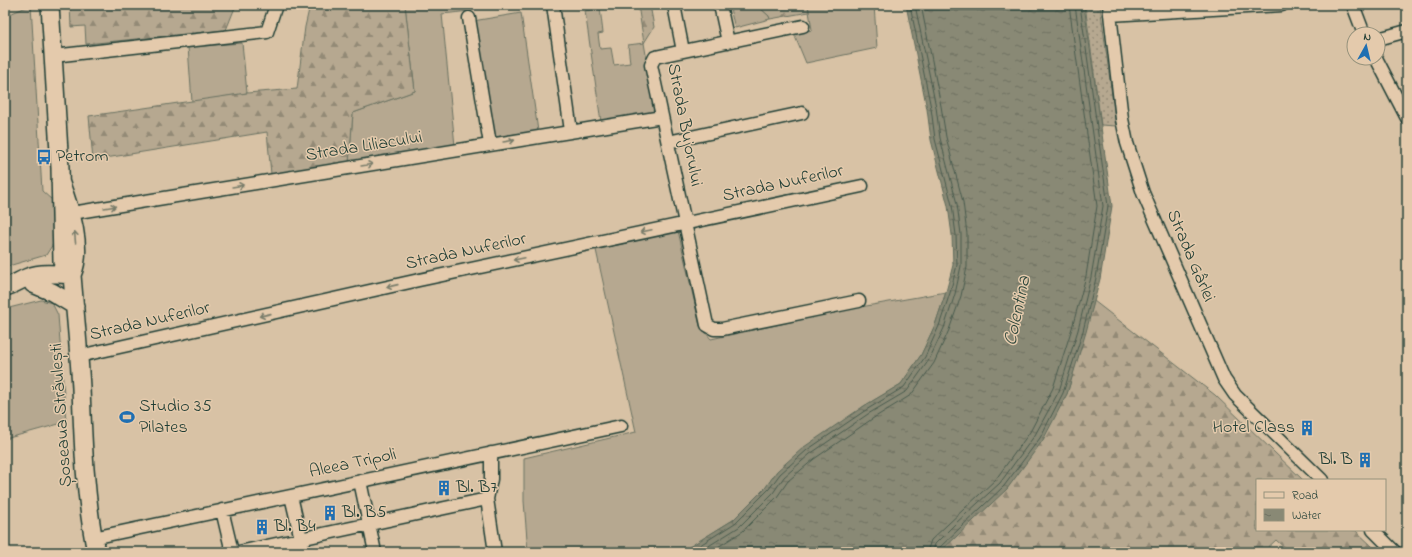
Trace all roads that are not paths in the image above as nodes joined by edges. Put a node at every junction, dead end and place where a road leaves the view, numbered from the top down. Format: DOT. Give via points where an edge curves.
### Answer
graph roads {
  1 [pos="50,5"];
  2 [pos="276,5"];
  3 [pos="553,5"];
  4 [pos="674,5"];
  5 [pos="720,5"];
  6 [pos="1282,5"];
  7 [pos="1354,5"];
  8 [pos="1110,10"];
  9 [pos="469,18"];
  10 [pos="803,26"];
  11 [pos="1361,26"];
  12 [pos="1407,31"];
  13 [pos="1386,37"];
  14 [pos="728,42"];
  15 [pos="683,51"];
  16 [pos="53,56"];
  17 [pos="1380,66"];
  18 [pos="802,113"];
  19 [pos="662,117"];
  20 [pos="1407,118"];
  21 [pos="571,131"];
  22 [pos="668,142"];
  23 [pos="490,144"];
  24 [pos="60,181"];
  25 [pos="862,186"];
  26 [pos="72,213"];
  27 [pos="684,223"];
  28 [pos="62,253"];
  29 [pos="72,275"];
  30 [pos="20,283"];
  31 [pos="859,301"];
  32 [pos="75,306"];
  33 [pos="79,356"];
  34 [pos="621,426"];
  35 [pos="492,453"];
  36 [pos="1321,479"];
  37 [pos="360,481"];
  38 [pos="291,496"];
  39 [pos="487,499"];
  40 [pos="222,510"];
  41 [pos="370,525"];
  42 [pos="1374,531"];
  43 [pos="301,540"];
  44 [pos="94,545"];
  45 [pos="232,552"];
  46 [pos="239,552"];
  47 [pos="304,552"];
  48 [pos="375,552"];
  49 [pos="495,552"];
  50 [pos="1395,552"];
  1 -- 16 [label="street, Șoseaua Străulești"];
  2 -- 16 [label="street" via="267,32"];
  3 -- 21 [label="street"];
  4 -- 15 [label="street"];
  5 -- 14 [label="street"];
  6 -- 8 [label="street"];
  7 -- 11 [label="street"];
  8 -- 36 [label="street, Strada Gârlei" via="1126,143 1143,193 1224,379 1235,395"];
  9 -- 23 [label="street"];
  10 -- 14 [label="street, Strada Bujorului"];
  12 -- 13 [label="street"];
  14 -- 15 [label="street, Strada Bujorului"];
  15 -- 19 [label="street, Strada Bujorului" via="652,61"];
  16 -- 24 [label="street, Șoseaua Străulești"];
  17 -- 20 [label="street"];
  18 -- 22 [label="street"];
  19 -- 21 [label="street, Strada Liliacului"];
  19 -- 22 [label="street, Strada Bujorului"];
  23 -- 21 [label="street, Strada Liliacului, one-way"];
  22 -- 27 [label="street, Strada Bujorului"];
  26 -- 23 [label="street, Strada Liliacului, one-way"];
  24 -- 26 [label="street, Șoseaua Străulești"];
  24 -- 28 [label="street, Șoseaua Străulești"];
  25 -- 27 [label="street, Strada Nuferilor"];
  29 -- 26 [label="street, Șoseaua Străulești, one-way" via="76,260"];
  27 -- 31 [label="street, Strada Bujorului" via="708,325 714,329 722,330"];
  27 -- 33 [label="street, Strada Nuferilor, one-way"];
  28 -- 29 [label="street, Șoseaua Străulești" via="65,269"];
  28 -- 30 [label="street" via="51,264"];
  29 -- 30 [label="street" via="44,274"];
  29 -- 32 [label="street, Șoseaua Străulești"];
  30 -- 32 [label="street" via="52,292"];
  32 -- 33 [label="street, Șoseaua Străulești"];
  33 -- 44 [label="street, Șoseaua Străulești" via="84,458"];
  34 -- 35 [label="street, Aleea Tripoli"];
  35 -- 37 [label="street, Aleea Tripoli"];
  35 -- 39 [label="street"];
  37 -- 38 [label="street, Aleea Tripoli"];
  37 -- 41 [label="street"];
  38 -- 40 [label="street, Aleea Tripoli"];
  38 -- 43 [label="street"];
  39 -- 41 [label="street"];
  39 -- 49 [label="street"];
  40 -- 44 [label="street, Aleea Tripoli"];
  40 -- 45 [label="street"];
  41 -- 43 [label="street"];
  41 -- 48 [label="street"];
  42 -- 50 [label="street"];
  43 -- 46 [label="street"];
  43 -- 47 [label="street"];
}
